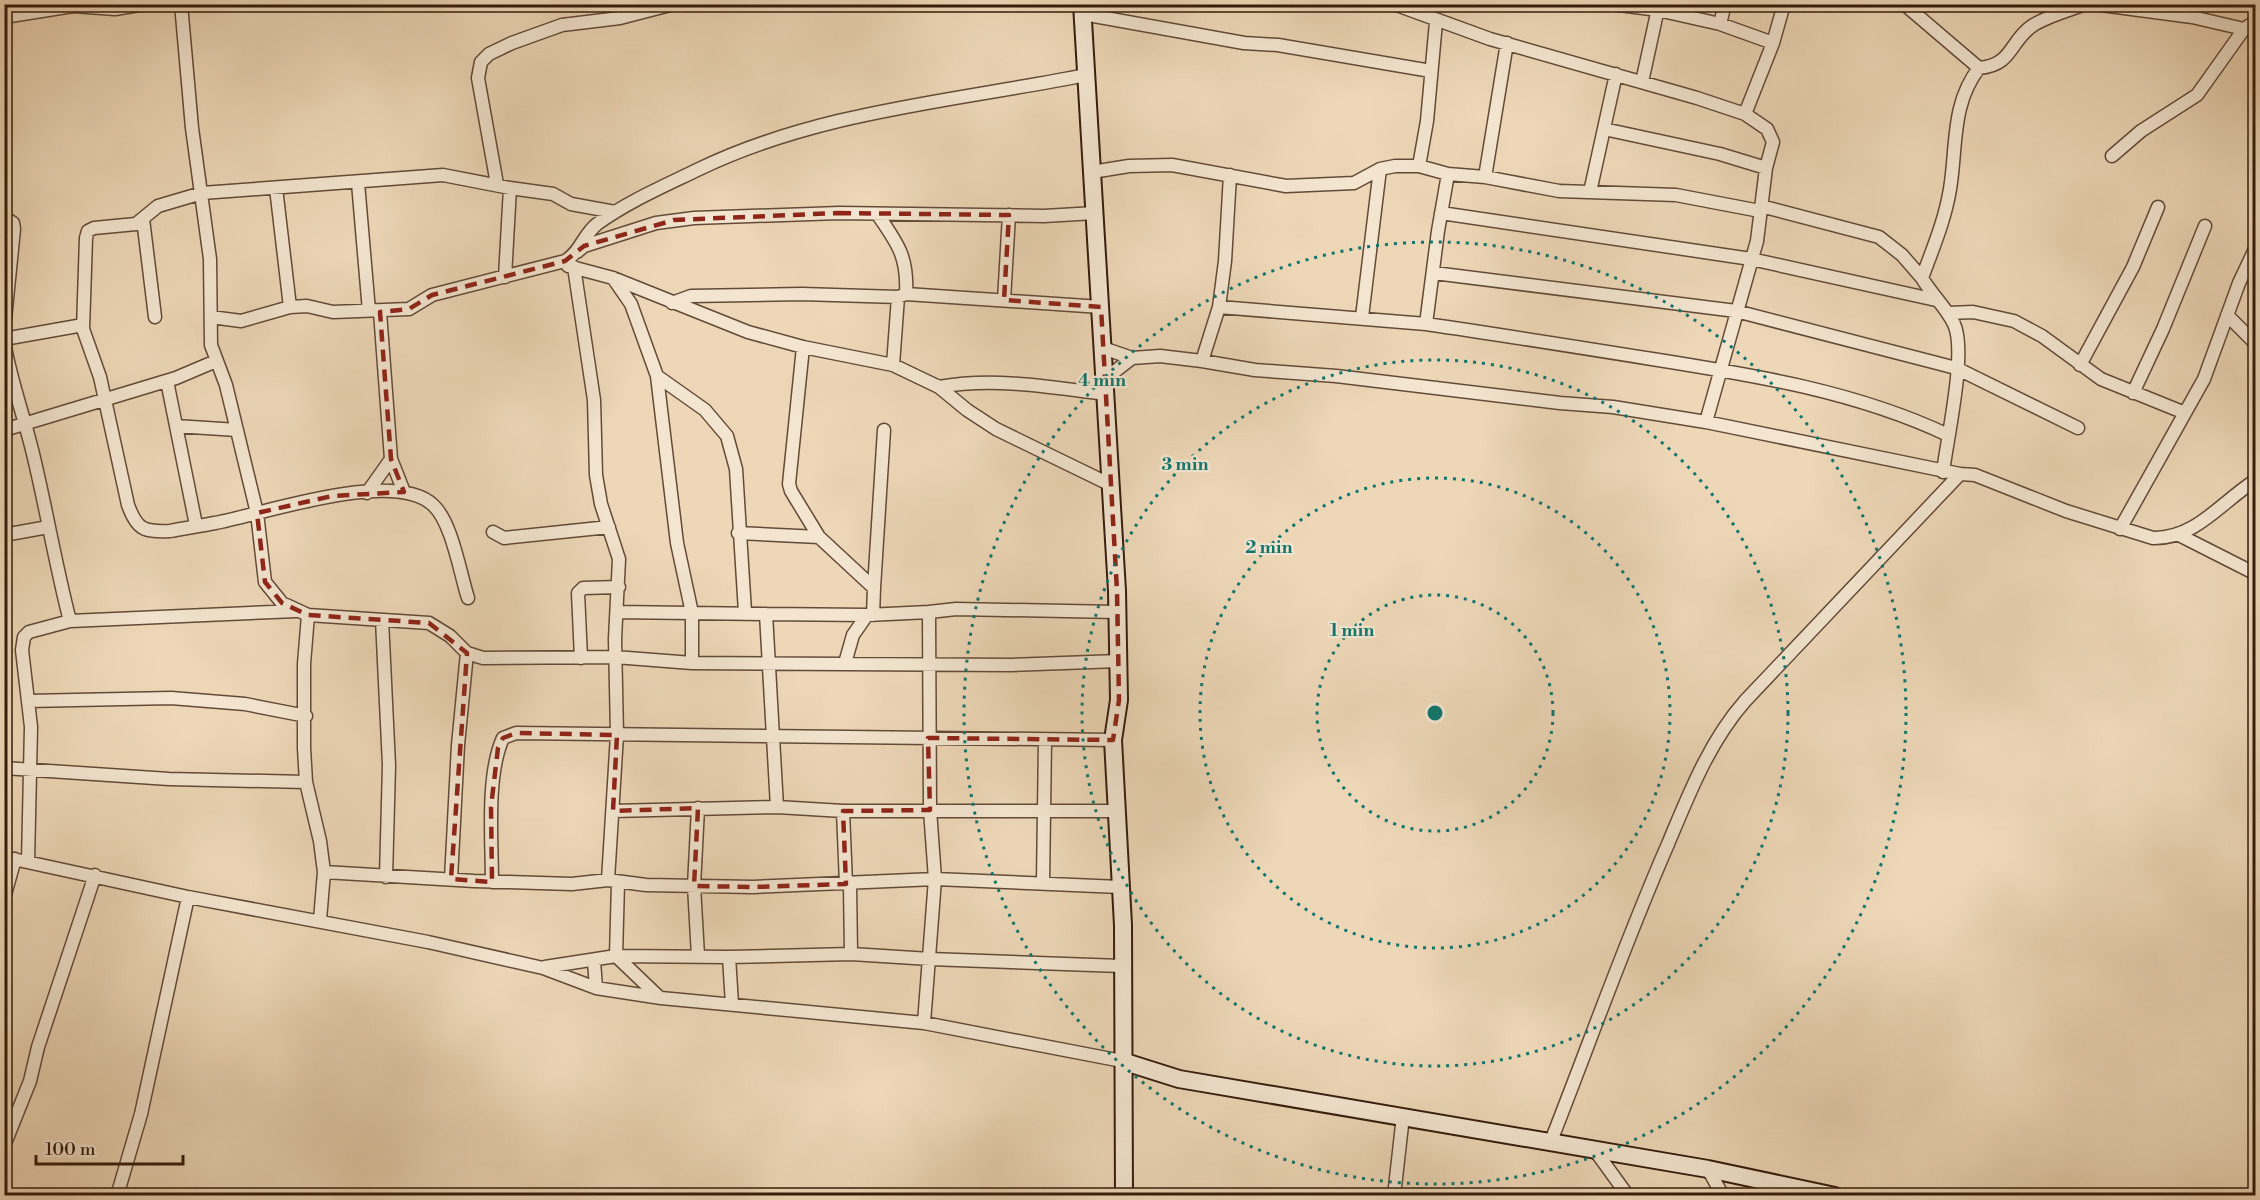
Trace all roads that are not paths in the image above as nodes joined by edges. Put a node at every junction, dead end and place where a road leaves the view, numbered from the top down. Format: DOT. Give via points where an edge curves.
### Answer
graph roads {
  1 [pos="145,4"];
  2 [pos="181,4"];
  3 [pos="674,4"];
  4 [pos="1394,4"];
  5 [pos="1612,4"];
  6 [pos="1725,4"];
  7 [pos="1784,4"];
  8 [pos="1904,4"];
  9 [pos="2085,4"];
  10 [pos="2094,4"];
  11 [pos="1658,7"];
  12 [pos="1082,9"];
  13 [pos="4,16"];
  14 [pos="2256,21"];
  15 [pos="1436,22"];
  16 [pos="1720,24"];
  17 [pos="2244,29"];
  18 [pos="1507,43"];
  19 [pos="1773,43"];
  20 [pos="1978,68"];
  21 [pos="1431,71"];
  22 [pos="1616,74"];
  23 [pos="1086,75"];
  24 [pos="1642,82"];
  25 [pos="1745,114"];
  26 [pos="1604,129"];
  27 [pos="2112,156"];
  28 [pos="1419,166"];
  29 [pos="1766,168"];
  30 [pos="1380,169"];
  31 [pos="1092,172"];
  32 [pos="1448,174"];
  33 [pos="1230,175"];
  34 [pos="1485,177"];
  35 [pos="358,183"];
  36 [pos="497,184"];
  37 [pos="276,188"];
  38 [pos="510,188"];
  39 [pos="1590,192"];
  40 [pos="202,193"];
  41 [pos="2158,207"];
  42 [pos="1761,208"];
  43 [pos="615,212"];
  44 [pos="1095,213"];
  45 [pos="1441,213"];
  46 [pos="878,215"];
  47 [pos="1009,215"];
  48 [pos="4,217"];
  49 [pos="143,219"];
  50 [pos="2205,226"];
  51 [pos="2256,248"];
  52 [pos="577,252"];
  53 [pos="1751,259"];
  54 [pos="559,262"];
  55 [pos="574,267"];
  56 [pos="1434,273"];
  57 [pos="505,277"];
  58 [pos="613,278"];
  59 [pos="1922,278"];
  60 [pos="902,296"];
  61 [pos="1004,300"];
  62 [pos="1936,300"];
  63 [pos="672,303"];
  64 [pos="290,306"];
  65 [pos="1101,307"];
  66 [pos="1219,307"];
  67 [pos="1736,311"];
  68 [pos="374,312"];
  69 [pos="1948,313"];
  70 [pos="2227,315"];
  71 [pos="155,317"];
  72 [pos="211,317"];
  73 [pos="1362,317"];
  74 [pos="1426,324"];
  75 [pos="82,325"];
  76 [pos="4,329"];
  77 [pos="4,340"];
  78 [pos="2256,344"];
  79 [pos="803,347"];
  80 [pos="1103,348"];
  81 [pos="1132,358"];
  82 [pos="216,361"];
  83 [pos="1202,361"];
  84 [pos="2080,364"];
  85 [pos="893,365"];
  86 [pos="1956,368"];
  87 [pos="1722,370"];
  88 [pos="657,376"];
  89 [pos="167,381"];
  90 [pos="939,387"];
  91 [pos="1105,387"];
  92 [pos="2133,393"];
  93 [pos="105,399"];
  94 [pos="2185,413"];
  95 [pos="1706,422"];
  96 [pos="24,425"];
  97 [pos="176,426"];
  98 [pos="2078,428"];
  99 [pos="884,429"];
  100 [pos="4,430"];
  101 [pos="237,430"];
  102 [pos="1948,435"];
  103 [pos="391,459"];
  104 [pos="1943,472"];
  105 [pos="1960,474"];
  106 [pos="2256,480"];
  107 [pos="1109,484"];
  108 [pos="404,492"];
  109 [pos="367,493"];
  110 [pos="257,513"];
  111 [pos="196,525"];
  112 [pos="48,527"];
  113 [pos="609,527"];
  114 [pos="2120,529"];
  115 [pos="493,532"];
  116 [pos="738,533"];
  117 [pos="4,535"];
  118 [pos="2179,535"];
  119 [pos="819,537"];
  120 [pos="2256,574"];
  121 [pos="619,587"];
  122 [pos="874,588"];
  123 [pos="468,598"];
  124 [pos="617,612"];
  125 [pos="745,612"];
  126 [pos="929,612"];
  127 [pos="1117,612"];
  128 [pos="303,613"];
  129 [pos="692,613"];
  130 [pos="766,614"];
  131 [pos="870,615"];
  132 [pos="382,620"];
  133 [pos="70,621"];
  134 [pos="467,653"];
  135 [pos="581,657"];
  136 [pos="615,657"];
  137 [pos="1119,661"];
  138 [pos="692,663"];
  139 [pos="768,663"];
  140 [pos="844,663"];
  141 [pos="928,663"];
  142 [pos="28,701"];
  143 [pos="306,716"];
  144 [pos="617,735"];
  145 [pos="771,738"];
  146 [pos="928,738"];
  147 [pos="1045,740"];
  148 [pos="1113,741"];
  149 [pos="4,768"];
  150 [pos="30,769"];
  151 [pos="306,782"];
  152 [pos="777,807"];
  153 [pos="698,808"];
  154 [pos="930,810"];
  155 [pos="613,811"];
  156 [pos="843,811"];
  157 [pos="1043,811"];
  158 [pos="1117,811"];
  159 [pos="10,858"];
  160 [pos="28,862"];
  161 [pos="324,872"];
  162 [pos="95,875"];
  163 [pos="386,877"];
  164 [pos="451,879"];
  165 [pos="935,879"];
  166 [pos="492,882"];
  167 [pos="613,882"];
  168 [pos="1043,883"];
  169 [pos="848,884"];
  170 [pos="694,886"];
  171 [pos="1120,887"];
  172 [pos="188,897"];
  173 [pos="4,898"];
  174 [pos="320,920"];
  175 [pos="851,954"];
  176 [pos="616,956"];
  177 [pos="698,956"];
  178 [pos="729,957"];
  179 [pos="930,959"];
  180 [pos="594,961"];
  181 [pos="1121,966"];
  182 [pos="543,968"];
  183 [pos="596,988"];
  184 [pos="661,998"];
  185 [pos="732,1004"];
  186 [pos="924,1023"];
  187 [pos="1122,1061"];
  188 [pos="1403,1116"];
  189 [pos="1551,1142"];
  190 [pos="4,1146"];
  191 [pos="1594,1149"];
  192 [pos="1708,1169"];
  193 [pos="1825,1195"];
  194 [pos="117,1196"];
  195 [pos="1124,1196"];
  196 [pos="1394,1196"];
  197 [pos="1628,1196"];
  198 [pos="1723,1196"];
  1 -- 13 [label="street" via="115,9 73,6"];
  2 -- 40 [label="street"];
  3 -- 36 [label="street" via="620,18 562,25 512,43 481,62 478,78"];
  4 -- 15 [label="street"];
  5 -- 11 [label="street"];
  6 -- 16 [label="street"];
  7 -- 19 [label="street"];
  8 -- 20 [label="street"];
  9 -- 20 [label="street" via="2032,26 2003,61"];
  10 -- 17 [label="street" via="2192,17"];
  11 -- 16 [label="street"];
  11 -- 24 [label="street"];
  12 -- 21 [label="street" via="1244,43 1278,45"];
  12 -- 23 [label="street"];
  14 -- 17 [label="street"];
  15 -- 18 [label="street"];
  15 -- 21 [label="street"];
  16 -- 19 [label="street"];
  17 -- 27 [label="street" via="2197,95 2141,131"];
  18 -- 22 [label="street"];
  18 -- 34 [label="street"];
  19 -- 25 [label="street"];
  20 -- 59 [label="street" via="1958,113 1947,204"];
  21 -- 28 [label="street"];
  22 -- 24 [label="street"];
  22 -- 26 [label="street"];
  23 -- 31 [label="street"];
  23 -- 43 [label="street" via="875,113 797,133 743,149"];
  24 -- 25 [label="street"];
  25 -- 29 [label="street" via="1772,135"];
  26 -- 29 [label="street"];
  26 -- 39 [label="street"];
  28 -- 30 [label="street"];
  28 -- 32 [label="street"];
  29 -- 42 [label="street"];
  30 -- 33 [label="street" via="1354,183 1304,186 1270,184"];
  30 -- 73 [label="street"];
  31 -- 33 [label="street" via="1160,165"];
  31 -- 44 [label="street"];
  32 -- 34 [label="street"];
  32 -- 45 [label="street"];
  33 -- 66 [label="street"];
  34 -- 39 [label="street" via="1546,189"];
  35 -- 36 [label="street" via="444,175"];
  35 -- 37 [label="street"];
  35 -- 68 [label="street"];
  36 -- 38 [label="street"];
  37 -- 40 [label="street"];
  37 -- 64 [label="street"];
  38 -- 43 [label="street" via="553,194 571,204"];
  38 -- 57 [label="street"];
  39 -- 42 [label="street" via="1670,195"];
  40 -- 49 [label="street" via="158,206"];
  40 -- 72 [label="street" via="210,259"];
  41 -- 84 [label="street" via="2120,292"];
  42 -- 53 [label="street"];
  42 -- 59 [label="street" via="1879,237"];
  43 -- 52 [label="street" via="588,232"];
  44 -- 47 [label="street"];
  44 -- 65 [label="street"];
  45 -- 53 [label="street"];
  45 -- 56 [label="street"];
  46 -- 47 [label="street"];
  46 -- 52 [label="street" via="753,215 674,220 584,246"];
  46 -- 60 [label="street" via="903,254 907,274"];
  47 -- 61 [label="street"];
  48 -- 76 [label="street" via="13,223 14,229"];
  49 -- 71 [label="street"];
  49 -- 75 [label="street" via="136,224 88,231"];
  50 -- 92 [label="street"];
  51 -- 70 [label="street"];
  52 -- 54 [label="street"];
  53 -- 62 [label="street"];
  53 -- 67 [label="street"];
  54 -- 55 [label="street"];
  54 -- 57 [label="street"];
  55 -- 58 [label="street"];
  55 -- 113 [label="street" via="594,400 596,475"];
  56 -- 67 [label="street"];
  56 -- 74 [label="street"];
  57 -- 68 [label="street" via="432,295 409,309"];
  58 -- 63 [label="street"];
  58 -- 88 [label="street" via="631,304"];
  59 -- 62 [label="street"];
  60 -- 61 [label="street"];
  60 -- 63 [label="street" via="702,296"];
  60 -- 85 [label="street"];
  61 -- 65 [label="street"];
  62 -- 69 [label="street"];
  63 -- 79 [label="street" via="736,328"];
  64 -- 68 [label="street"];
  64 -- 72 [label="street" via="241,321"];
  65 -- 80 [label="street"];
  66 -- 73 [label="street"];
  66 -- 83 [label="street"];
  67 -- 86 [label="street"];
  67 -- 87 [label="street"];
  68 -- 103 [label="street"];
  69 -- 84 [label="street" via="1973,312 2013,321 2042,336"];
  69 -- 86 [label="street" via="1957,333"];
  70 -- 78 [label="street"];
  70 -- 94 [label="street" via="2210,363"];
  72 -- 82 [label="street" via="211,345"];
  73 -- 74 [label="street"];
  74 -- 87 [label="street"];
  75 -- 77 [label="street"];
  75 -- 93 [label="street"];
  77 -- 96 [label="street"];
  79 -- 85 [label="street"];
  79 -- 119 [label="street" via="789,484"];
  80 -- 81 [label="street"];
  80 -- 91 [label="street"];
  81 -- 83 [label="street" via="1160,356"];
  81 -- 91 [label="street"];
  82 -- 89 [label="street"];
  82 -- 101 [label="street"];
  83 -- 95 [label="street" via="1255,370 1613,407"];
  84 -- 92 [label="street" via="2101,379"];
  85 -- 90 [label="street"];
  86 -- 98 [label="street"];
  86 -- 102 [label="street"];
  87 -- 95 [label="street"];
  87 -- 102 [label="street" via="1865,401"];
  88 -- 116 [label="street" via="705,410 727,436 736,469"];
  88 -- 129 [label="street" via="677,543"];
  89 -- 93 [label="street"];
  89 -- 97 [label="street"];
  90 -- 91 [label="street" via="968,383"];
  90 -- 107 [label="street" via="996,429"];
  91 -- 107 [label="street"];
  92 -- 94 [label="street"];
  93 -- 96 [label="street"];
  93 -- 111 [label="street" via="134,521 153,532"];
  94 -- 114 [label="street"];
  95 -- 104 [label="street"];
  96 -- 100 [label="street"];
  96 -- 112 [label="street"];
  97 -- 101 [label="street"];
  97 -- 111 [label="street"];
  99 -- 122 [label="street"];
  101 -- 110 [label="street"];
  102 -- 104 [label="street"];
  103 -- 108 [label="street"];
  103 -- 109 [label="street"];
  104 -- 105 [label="street"];
  105 -- 114 [label="street" via="1975,475"];
  105 -- 189 [label="street" via="1745,701 1719,736 1644,898"];
  106 -- 118 [label="street"];
  107 -- 127 [label="street"];
  108 -- 109 [label="street"];
  108 -- 123 [label="street" via="424,499 441,514"];
  109 -- 110 [label="street" via="317,498"];
  110 -- 111 [label="street"];
  110 -- 128 [label="street" via="265,582 282,603"];
  112 -- 117 [label="street"];
  112 -- 133 [label="street"];
  113 -- 115 [label="street" via="504,538"];
  113 -- 121 [label="street" via="618,559"];
  114 -- 118 [label="street" via="2153,538"];
  116 -- 119 [label="street"];
  116 -- 125 [label="street"];
  118 -- 120 [label="street"];
  119 -- 122 [label="street"];
  121 -- 124 [label="street"];
  121 -- 135 [label="street" via="583,588 578,593"];
  122 -- 131 [label="street"];
  124 -- 129 [label="street"];
  124 -- 136 [label="street"];
  125 -- 129 [label="street"];
  125 -- 130 [label="street"];
  126 -- 127 [label="street"];
  126 -- 131 [label="street"];
  126 -- 141 [label="street"];
  127 -- 137 [label="street"];
  128 -- 132 [label="street"];
  128 -- 133 [label="street"];
  128 -- 143 [label="street"];
  129 -- 138 [label="street"];
  130 -- 131 [label="street"];
  130 -- 139 [label="street"];
  131 -- 140 [label="street" via="853,635"];
  132 -- 134 [label="street" via="429,623"];
  132 -- 163 [label="street" via="389,765"];
  133 -- 142 [label="street" via="29,632 24,637 21,650"];
  134 -- 135 [label="street" via="483,658"];
  134 -- 164 [label="street"];
  135 -- 136 [label="street"];
  136 -- 138 [label="street"];
  136 -- 144 [label="street"];
  137 -- 141 [label="street"];
  137 -- 148 [label="street"];
  138 -- 139 [label="street"];
  139 -- 140 [label="street"];
  139 -- 145 [label="street"];
  140 -- 141 [label="street"];
  141 -- 146 [label="street"];
  142 -- 143 [label="street" via="171,698 245,704"];
  142 -- 150 [label="street"];
  143 -- 151 [label="street"];
  144 -- 145 [label="street"];
  144 -- 155 [label="street"];
  144 -- 166 [label="street" via="516,733 502,738 492,807"];
  145 -- 146 [label="street"];
  145 -- 152 [label="street"];
  146 -- 147 [label="street"];
  146 -- 154 [label="street"];
  147 -- 148 [label="street"];
  147 -- 157 [label="street"];
  148 -- 158 [label="street"];
  149 -- 150 [label="street"];
  150 -- 151 [label="street" via="169,779"];
  150 -- 160 [label="street"];
  151 -- 161 [label="street"];
  152 -- 153 [label="street"];
  152 -- 156 [label="street"];
  153 -- 155 [label="street"];
  153 -- 170 [label="street"];
  154 -- 156 [label="street"];
  154 -- 157 [label="street"];
  154 -- 165 [label="street"];
  155 -- 167 [label="street"];
  156 -- 169 [label="street"];
  157 -- 158 [label="street"];
  157 -- 168 [label="street"];
  158 -- 171 [label="street"];
  159 -- 160 [label="street"];
  159 -- 173 [label="street"];
  160 -- 162 [label="street"];
  161 -- 163 [label="street"];
  161 -- 174 [label="street"];
  162 -- 172 [label="street"];
  162 -- 190 [label="street" via="30,1081"];
  163 -- 164 [label="street"];
  164 -- 166 [label="street"];
  165 -- 168 [label="street"];
  165 -- 169 [label="street"];
  165 -- 179 [label="street"];
  166 -- 167 [label="street"];
  167 -- 170 [label="street"];
  167 -- 176 [label="street"];
  168 -- 171 [label="street"];
  169 -- 170 [label="street"];
  169 -- 175 [label="street"];
  170 -- 177 [label="street"];
  171 -- 181 [label="street"];
  172 -- 174 [label="street"];
  172 -- 194 [label="street" via="141,1114"];
  174 -- 182 [label="street"];
  175 -- 178 [label="street"];
  175 -- 179 [label="street"];
  176 -- 177 [label="street"];
  176 -- 180 [label="street"];
  176 -- 184 [label="street"];
  177 -- 178 [label="street"];
  178 -- 185 [label="street"];
  179 -- 181 [label="street"];
  179 -- 186 [label="street"];
  180 -- 182 [label="street"];
  180 -- 183 [label="street"];
  181 -- 187 [label="street"];
  182 -- 183 [label="street"];
  183 -- 184 [label="street"];
  184 -- 185 [label="street"];
  185 -- 186 [label="street"];
  186 -- 187 [label="street"];
  187 -- 188 [label="street" via="1179,1079"];
  187 -- 195 [label="street"];
  188 -- 189 [label="street"];
  188 -- 196 [label="street"];
  189 -- 191 [label="street"];
  191 -- 192 [label="street"];
  191 -- 197 [label="street"];
  192 -- 193 [label="street"];
  192 -- 198 [label="street"];
}
